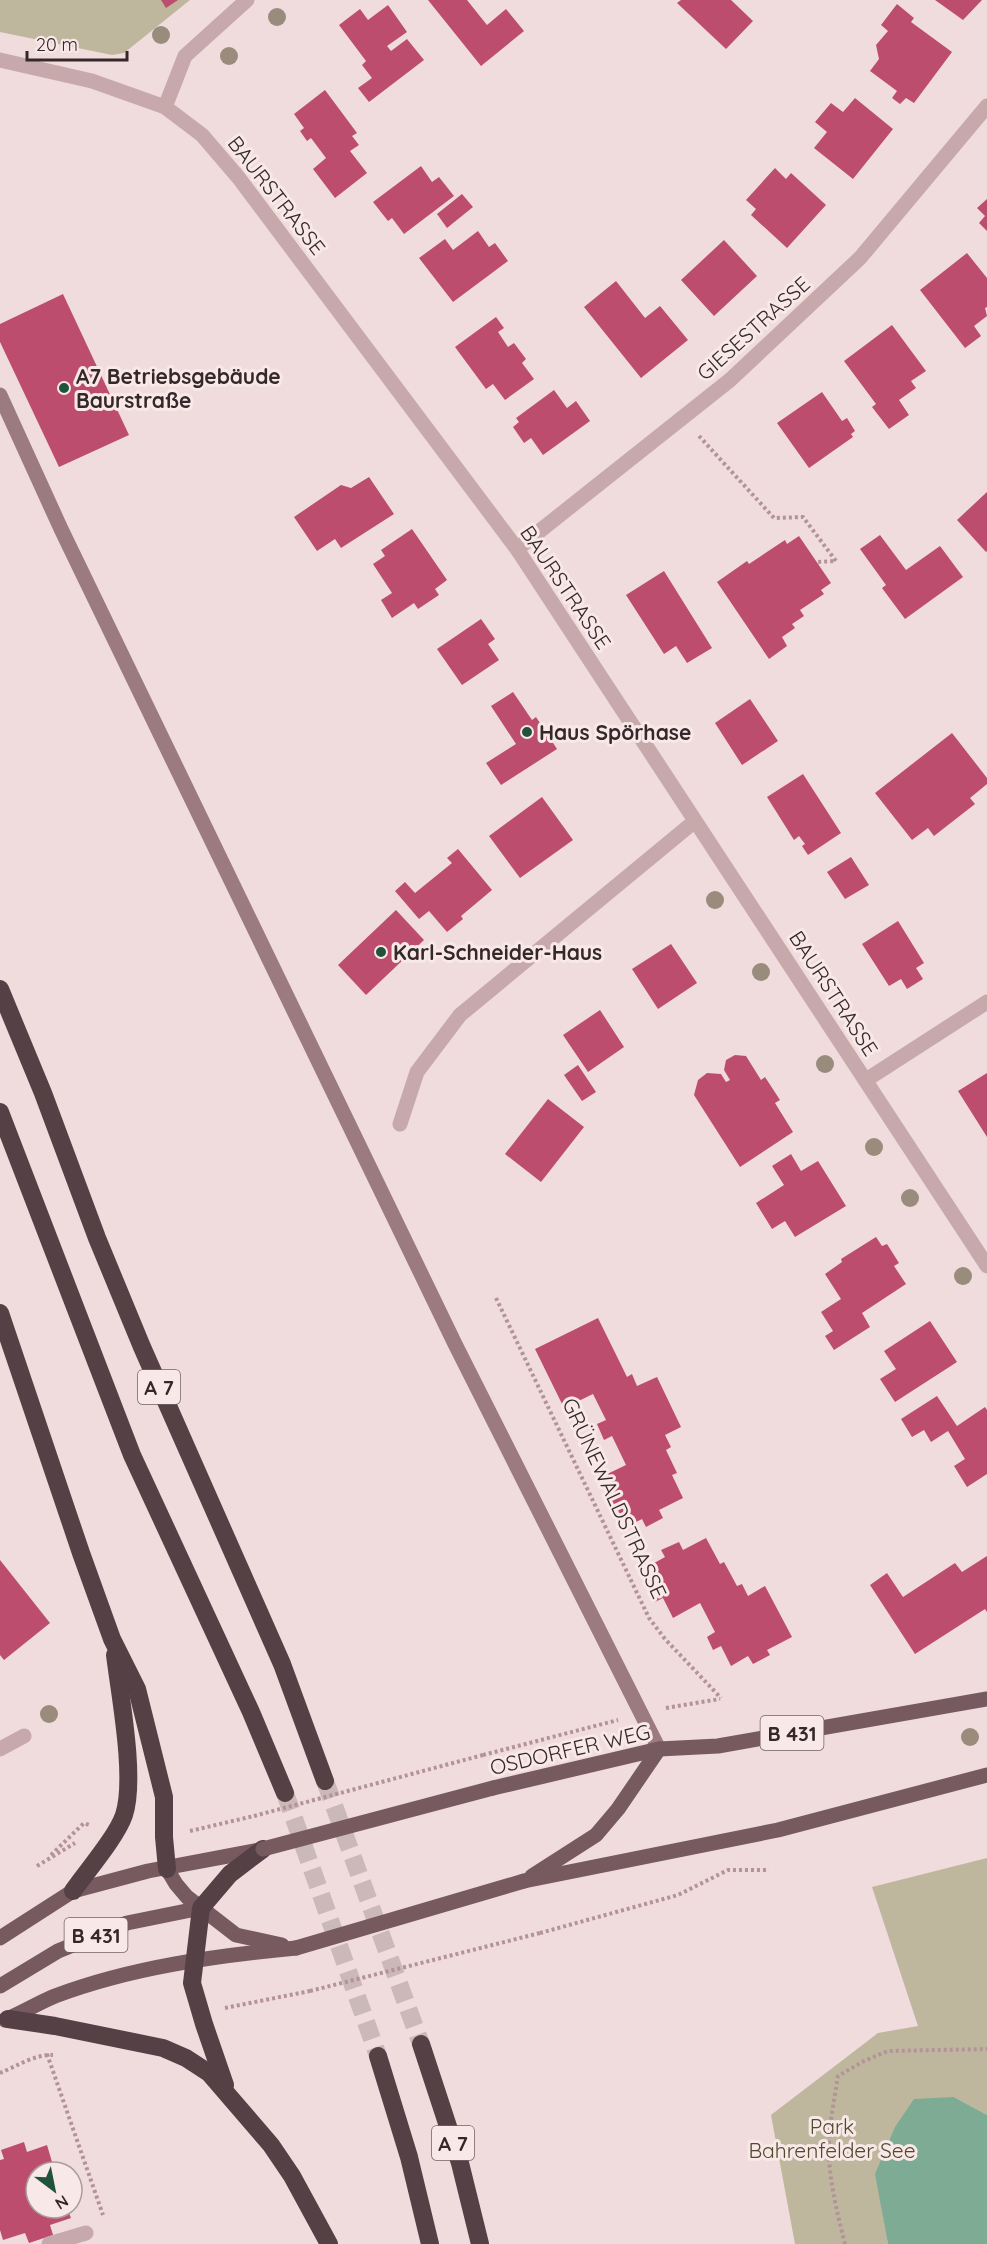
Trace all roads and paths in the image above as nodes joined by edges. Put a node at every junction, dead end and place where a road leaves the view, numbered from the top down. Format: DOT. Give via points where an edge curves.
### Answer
graph roads {
  1 [pos="247,0"];
  2 [pos="0,60"];
  3 [pos="987,106"];
  4 [pos="165,107"];
  5 [pos="0,395"];
  6 [pos="682,417"];
  7 [pos="517,549"];
  8 [pos="817,562"];
  9 [pos="695,820"];
  10 [pos="0,989"];
  11 [pos="987,1002"];
  12 [pos="866,1080"];
  13 [pos="0,1112"];
  14 [pos="400,1124"];
  15 [pos="987,1266"];
  16 [pos="496,1298"];
  17 [pos="0,1314"];
  18 [pos="112,1639"];
  19 [pos="987,1699"];
  20 [pos="665,1708"];
  21 [pos="614,1721"];
  22 [pos="24,1736"];
  23 [pos="0,1749"];
  24 [pos="660,1749"];
  25 [pos="987,1775"];
  26 [pos="325,1781"];
  27 [pos="285,1793"];
  28 [pos="96,1827"];
  29 [pos="164,1837"];
  30 [pos="263,1849"];
  31 [pos="37,1866"];
  32 [pos="167,1869"];
  33 [pos="770,1870"];
  34 [pos="524,1881"];
  35 [pos="73,1891"];
  36 [pos="201,1908"];
  37 [pos="0,1938"];
  38 [pos="296,1948"];
  39 [pos="194,1961"];
  40 [pos="0,1986"];
  41 [pos="310,1991"];
  42 [pos="4,2021"];
  43 [pos="421,2044"];
  44 [pos="987,2049"];
  45 [pos="378,2056"];
  46 [pos="0,2073"];
  47 [pos="230,2098"];
  48 [pos="105,2222"];
  49 [pos="86,2233"];
  50 [pos="49,2244"];
  51 [pos="328,2244"];
  52 [pos="430,2244"];
  53 [pos="480,2244"];
  54 [pos="845,2244"];
  1 -- 4 [label="street" via="185,56"];
  2 -- 4 [label="street, BAURSTRASSE" via="92,81"];
  3 -- 6 [label="street, GIESESTRASSE" via="860,258 730,380"];
  4 -- 7 [label="street, BAURSTRASSE" via="202,135 238,177"];
  5 -- 24 [label="main road" via="455,1344"];
  6 -- 7 [label="street, GIESESTRASSE"];
  6 -- 8 [label="path" via="774,518 803,517 836,561"];
  7 -- 9 [label="street, BAURSTRASSE"];
  9 -- 12 [label="street, BAURSTRASSE"];
  9 -- 14 [label="street" via="460,1015 417,1072"];
  10 -- 26 [label="highway, A 7" via="97,1238 282,1664"];
  11 -- 12 [label="street"];
  12 -- 15 [label="street, BAURSTRASSE"];
  13 -- 27 [label="highway, A 7" via="132,1455"];
  16 -- 20 [label="path, GRÜNEWALDSTRASSE" via="649,1618 721,1698"];
  17 -- 18 [label="highway"];
  18 -- 29 [label="highway" via="137,1689 164,1797"];
  18 -- 35 [label="highway" via="128,1789 124,1815"];
  19 -- 24 [label="main road, OSDORFER WEG / B 431" via="718,1746"];
  21 -- 29 [label="path, bridge"];
  22 -- 23 [label="street"];
  24 -- 30 [label="main road, OSDORFER WEG / B 431, bridge" via="492,1788"];
  24 -- 34 [label="main road" via="596,1835"];
  25 -- 34 [label="main road, B 431" via="778,1830"];
  28 -- 31 [label="path" via="84,1823"];
  29 -- 32 [label="highway"];
  30 -- 32 [label="main road, OSDORFER WEG / B 431"];
  30 -- 36 [label="highway" via="230,1874"];
  32 -- 35 [label="main road, B 431"];
  32 -- 36 [label="main road, B 431" via="176,1884"];
  33 -- 41 [label="path, bridge" via="728,1870 678,1894"];
  34 -- 38 [label="main road, B 431, bridge"];
  35 -- 37 [label="main road, B 431"];
  36 -- 38 [label="main road, B 431" via="236,1935"];
  36 -- 39 [label="highway"];
  36 -- 40 [label="main road, B 431" via="127,1923 58,1951"];
  38 -- 39 [label="main road, B 431"];
  39 -- 42 [label="main road, B 431" via="145,1970 54,1996"];
  39 -- 47 [label="highway" via="192,1983"];
  42 -- 47 [label="highway" via="55,2026 163,2048 209,2073"];
  43 -- 53 [label="highway, A 7" via="460,2163"];
  44 -- 54 [label="path" via="888,2051 838,2076 829,2156"];
  45 -- 52 [label="highway, A 7"];
  46 -- 48 [label="path" via="47,2054"];
  47 -- 51 [label="highway" via="292,2176"];
  49 -- 50 [label="street"];
}
